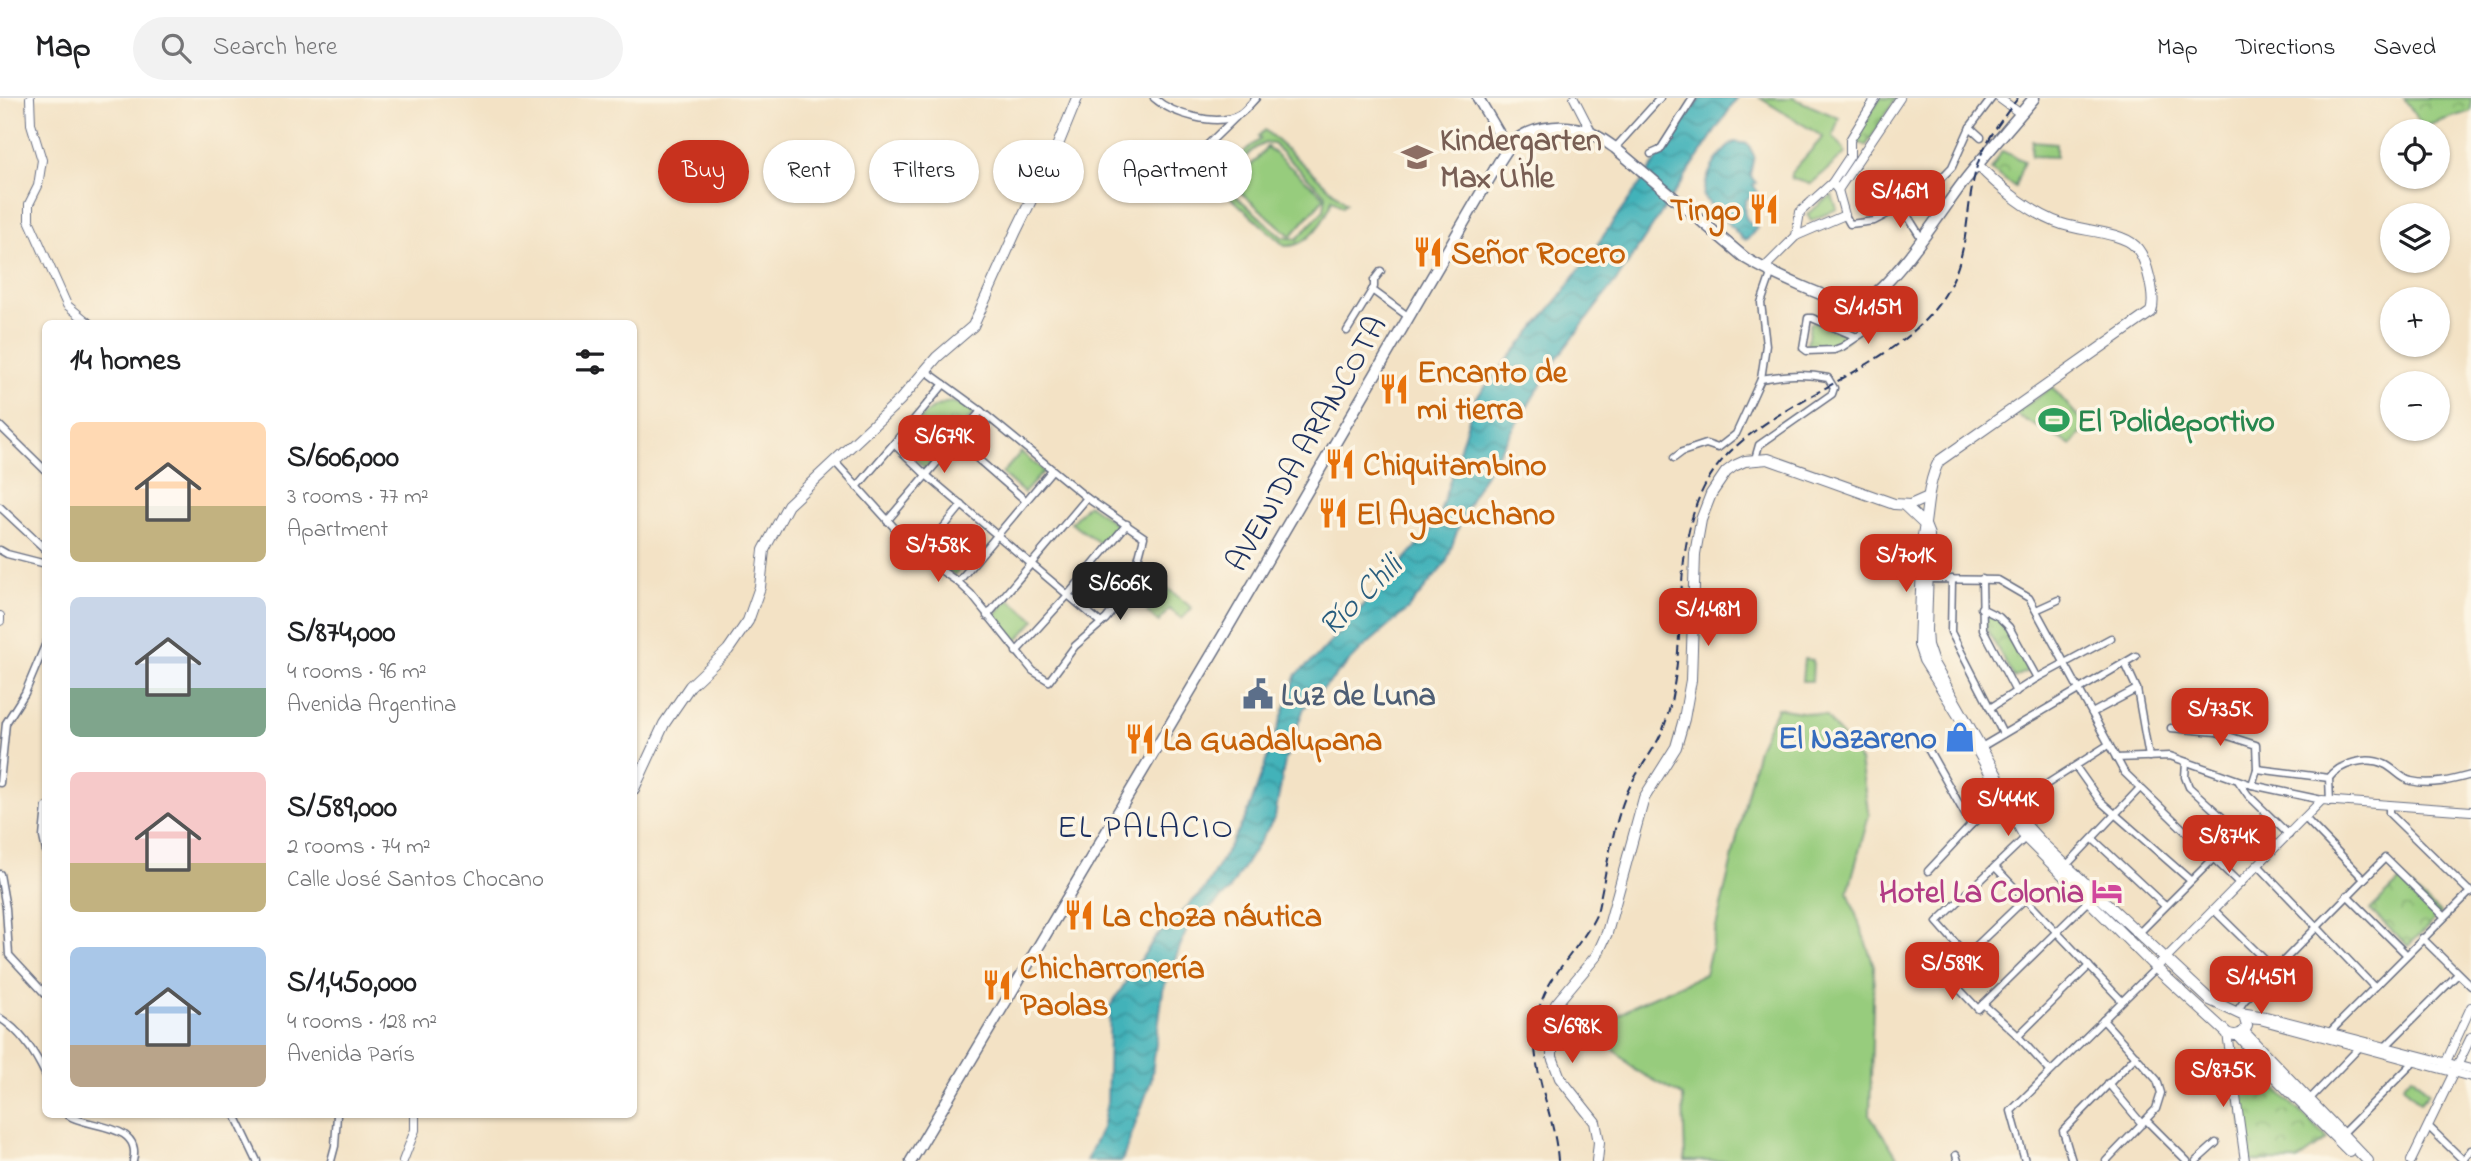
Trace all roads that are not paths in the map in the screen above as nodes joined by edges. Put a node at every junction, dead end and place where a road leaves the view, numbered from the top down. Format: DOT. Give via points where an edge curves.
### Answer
graph roads {
  1 [pos="30,98"];
  2 [pos="1077,98"];
  3 [pos="1154,98"];
  4 [pos="1256,98"];
  5 [pos="1478,98"];
  6 [pos="1574,98"];
  7 [pos="1660,98"];
  8 [pos="1693,98"];
  9 [pos="1875,98"];
  10 [pos="1900,98"];
  11 [pos="1992,98"];
  12 [pos="1999,98"];
  13 [pos="2024,98"];
  14 [pos="2034,98"];
  15 [pos="2018,112"];
  16 [pos="1238,116"];
  17 [pos="1970,127"];
  18 [pos="1592,133"];
  19 [pos="1981,136"];
  20 [pos="1213,140"];
  21 [pos="1615,148"];
  22 [pos="1507,149"];
  23 [pos="1850,152"];
  24 [pos="1651,155"];
  25 [pos="1862,158"];
  26 [pos="1978,165"];
  27 [pos="1835,187"];
  28 [pos="1902,207"];
  29 [pos="1845,215"];
  30 [pos="1796,236"];
  31 [pos="1922,239"];
  32 [pos="1381,271"];
  33 [pos="1769,272"];
  34 [pos="1373,290"];
  35 [pos="1880,290"];
  36 [pos="1409,317"];
  37 [pos="85,320"];
  38 [pos="1347,331"];
  39 [pos="1857,337"];
  40 [pos="926,371"];
  41 [pos="1761,379"];
  42 [pos="944,384"];
  43 [pos="981,411"];
  44 [pos="0,426"];
  45 [pos="956,440"];
  46 [pos="895,444"];
  47 [pos="1674,458"];
  48 [pos="1755,459"];
  49 [pos="835,462"];
  50 [pos="42,467"];
  51 [pos="1052,470"];
  52 [pos="926,475"];
  53 [pos="857,487"];
  54 [pos="1928,497"];
  55 [pos="1087,498"];
  56 [pos="1025,500"];
  57 [pos="962,505"];
  58 [pos="1905,506"];
  59 [pos="0,507"];
  60 [pos="887,521"];
  61 [pos="1127,524"];
  62 [pos="1925,525"];
  63 [pos="998,535"];
  64 [pos="42,546"];
  65 [pos="0,550"];
  66 [pos="920,556"];
  67 [pos="42,563"];
  68 [pos="1032,564"];
  69 [pos="1928,579"];
  70 [pos="1952,579"];
  71 [pos="1982,579"];
  72 [pos="958,582"];
  73 [pos="1068,595"];
  74 [pos="2058,600"];
  75 [pos="1981,608"];
  76 [pos="2036,610"];
  77 [pos="0,616"];
  78 [pos="986,616"];
  79 [pos="0,621"];
  80 [pos="1101,623"];
  81 [pos="2111,638"];
  82 [pos="1016,652"];
  83 [pos="42,653"];
  84 [pos="2136,656"];
  85 [pos="2065,663"];
  86 [pos="2125,663"];
  87 [pos="2037,678"];
  88 [pos="2079,689"];
  89 [pos="2137,689"];
  90 [pos="2016,692"];
  91 [pos="1990,708"];
  92 [pos="2092,713"];
  93 [pos="2171,728"];
  94 [pos="2003,734"];
  95 [pos="1923,740"];
  96 [pos="2108,745"];
  97 [pos="1979,748"];
  98 [pos="2149,757"];
  99 [pos="2116,758"];
  100 [pos="2186,762"];
  101 [pos="2076,767"];
  102 [pos="2257,769"];
  103 [pos="2471,775"];
  104 [pos="2329,778"];
  105 [pos="2238,780"];
  106 [pos="637,782"];
  107 [pos="0,783"];
  108 [pos="2252,785"];
  109 [pos="2140,788"];
  110 [pos="2004,795"];
  111 [pos="2326,801"];
  112 [pos="2014,806"];
  113 [pos="2389,806"];
  114 [pos="2471,811"];
  115 [pos="2115,815"];
  116 [pos="2305,818"];
  117 [pos="1971,825"];
  118 [pos="2028,835"];
  119 [pos="2289,835"];
  120 [pos="2093,839"];
  121 [pos="2266,857"];
  122 [pos="2213,859"];
  123 [pos="2259,866"];
  124 [pos="1995,867"];
  125 [pos="2063,869"];
  126 [pos="1928,871"];
  127 [pos="0,874"];
  128 [pos="2363,878"];
  129 [pos="2190,880"];
  130 [pos="2241,884"];
  131 [pos="2471,892"];
  132 [pos="2347,895"];
  133 [pos="2092,897"];
  134 [pos="2025,899"];
  135 [pos="2165,906"];
  136 [pos="2214,910"];
  137 [pos="2444,916"];
  138 [pos="2317,925"];
  139 [pos="2057,931"];
  140 [pos="2138,933"];
  141 [pos="2422,938"];
  142 [pos="2406,954"];
  143 [pos="1967,956"];
  144 [pos="2165,958"];
  145 [pos="2090,966"];
  146 [pos="2156,968"];
  147 [pos="2275,970"];
  148 [pos="2458,974"];
  149 [pos="2471,986"];
  150 [pos="2374,987"];
  151 [pos="42,991"];
  152 [pos="2122,1001"];
  153 [pos="1981,1007"];
  154 [pos="2471,1007"];
  155 [pos="2237,1011"];
  156 [pos="0,1018"];
  157 [pos="2246,1019"];
  158 [pos="2103,1020"];
  159 [pos="2467,1025"];
  160 [pos="2234,1032"];
  161 [pos="2327,1035"];
  162 [pos="2018,1036"];
  163 [pos="2471,1037"];
  164 [pos="2360,1047"];
  165 [pos="2385,1047"];
  166 [pos="2136,1056"];
  167 [pos="2414,1062"];
  168 [pos="2444,1066"];
  169 [pos="42,1067"];
  170 [pos="2457,1069"];
  171 [pos="2471,1069"];
  172 [pos="2050,1072"];
  173 [pos="2471,1077"];
  174 [pos="2108,1083"];
  175 [pos="2306,1103"];
  176 [pos="73,1118"];
  177 [pos="97,1118"];
  178 [pos="236,1118"];
  179 [pos="337,1118"];
  180 [pos="415,1118"];
  181 [pos="2144,1122"];
  182 [pos="91,1123"];
  183 [pos="2428,1126"];
  184 [pos="2340,1137"];
  185 [pos="2216,1143"];
  186 [pos="2471,1150"];
  187 [pos="133,1161"];
  188 [pos="257,1161"];
  189 [pos="331,1161"];
  190 [pos="403,1161"];
  191 [pos="911,1161"];
  192 [pos="1597,1161"];
  193 [pos="2025,1161"];
  194 [pos="2072,1161"];
  195 [pos="2106,1161"];
  196 [pos="2187,1161"];
  197 [pos="2196,1161"];
  198 [pos="2245,1161"];
  199 [pos="2359,1161"];
  200 [pos="2368,1161"];
  201 [pos="2411,1161"];
  202 [pos="2463,1161"];
  1 -- 37 [label="street" via="42,160 29,220 67,305"];
  2 -- 40 [label="main road" via="973,326"];
  3 -- 16 [label="street" via="1178,113 1199,118"];
  4 -- 16 [label="street"];
  5 -- 22 [label="main road"];
  6 -- 18 [label="street"];
  7 -- 21 [label="street"];
  8 -- 24 [label="street" via="1660,150"];
  9 -- 23 [label="street" via="1850,140"];
  10 -- 25 [label="street"];
  11 -- 17 [label="street"];
  12 -- 15 [label="street"];
  13 -- 15 [label="main road"];
  14 -- 15 [label="main road"];
  15 -- 26 [label="main road"];
  16 -- 20 [label="street"];
  17 -- 19 [label="street"];
  17 -- 28 [label="street" via="1952,167 1927,193"];
  18 -- 21 [label="main road"];
  18 -- 22 [label="main road" via="1570,127 1547,129 1520,138"];
  21 -- 33 [label="main road" via="1745,258"];
  22 -- 36 [label="main road, AVENIDA ARANCOTA"];
  23 -- 25 [label="street"];
  23 -- 27 [label="street"];
  25 -- 27 [label="street"];
  26 -- 31 [label="main road"];
  26 -- 54 [label="main road" via="2038,213 2135,245 2143,258 2154,304 2151,312 1939,460"];
  27 -- 29 [label="street"];
  27 -- 30 [label="street" via="1800,212"];
  28 -- 29 [label="street" via="1861,224 1850,224"];
  28 -- 31 [label="street"];
  29 -- 30 [label="street"];
  30 -- 33 [label="street" via="1768,264"];
  31 -- 35 [label="main road"];
  32 -- 34 [label="street"];
  33 -- 35 [label="main road" via="1857,303"];
  33 -- 41 [label="street" via="1761,303 1766,345"];
  34 -- 36 [label="street"];
  34 -- 38 [label="street"];
  35 -- 39 [label="street" via="1892,303 1893,313"];
  36 -- 191 [label="main road, AVENIDA ARANCOTA"];
  39 -- 39 [label="street" via="1808,318 1803,348 1835,350"];
  40 -- 42 [label="street"];
  40 -- 49 [label="main road"];
  41 -- 47 [label="street" via="1737,434 1718,448 1706,444"];
  41 -- 48 [label="street" via="1814,375 1828,378 1834,388 1832,394 1759,445"];
  42 -- 43 [label="street"];
  42 -- 46 [label="street"];
  43 -- 45 [label="street"];
  43 -- 51 [label="street"];
  44 -- 50 [label="street"];
  45 -- 52 [label="street"];
  45 -- 56 [label="street"];
  46 -- 52 [label="street"];
  46 -- 53 [label="street"];
  48 -- 58 [label="main road" via="1779,462"];
  48 -- 192 [label="main road" via="1726,472 1711,494 1695,554 1691,680 1685,719 1676,747 1644,798 1607,933 1597,955 1556,1004 1552,1057 1560,1078 1595,1122"];
  49 -- 53 [label="street"];
  49 -- 106 [label="main road" via="788,505 764,550 760,587 748,621 728,650 690,686 664,724"];
  51 -- 55 [label="street"];
  51 -- 56 [label="street"];
  52 -- 57 [label="street"];
  52 -- 60 [label="street"];
  53 -- 60 [label="street"];
  54 -- 58 [label="main road"];
  54 -- 62 [label="main road"];
  55 -- 61 [label="street"];
  55 -- 68 [label="street"];
  56 -- 63 [label="street"];
  57 -- 63 [label="street"];
  57 -- 66 [label="street"];
  58 -- 62 [label="main road"];
  59 -- 64 [label="street"];
  60 -- 66 [label="street"];
  61 -- 73 [label="street"];
  61 -- 80 [label="street" via="1144,537 1131,587"];
  62 -- 69 [label="main road"];
  62 -- 97 [label="main road" via="1919,645"];
  63 -- 68 [label="street"];
  63 -- 72 [label="street"];
  65 -- 67 [label="street"];
  66 -- 72 [label="street"];
  68 -- 73 [label="street"];
  68 -- 78 [label="street"];
  69 -- 70 [label="street"];
  69 -- 97 [label="main road" via="1930,654"];
  70 -- 71 [label="street"];
  70 -- 91 [label="street" via="1951,632"];
  71 -- 75 [label="street"];
  71 -- 76 [label="street" via="2011,586 2029,598"];
  72 -- 78 [label="street"];
  73 -- 80 [label="street"];
  73 -- 82 [label="street"];
  74 -- 76 [label="street"];
  75 -- 87 [label="street" via="2009,627"];
  75 -- 90 [label="street" via="1983,629"];
  76 -- 85 [label="street"];
  77 -- 79 [label="street"];
  78 -- 82 [label="street"];
  80 -- 82 [label="street" via="1074,646 1049,681"];
  81 -- 85 [label="street"];
  83 -- 107 [label="street" via="6,723"];
  84 -- 86 [label="street"];
  85 -- 87 [label="street"];
  85 -- 88 [label="street"];
  86 -- 88 [label="street"];
  86 -- 89 [label="street"];
  87 -- 90 [label="street"];
  88 -- 92 [label="street"];
  88 -- 94 [label="street"];
  89 -- 92 [label="street"];
  89 -- 98 [label="street"];
  90 -- 91 [label="street"];
  91 -- 94 [label="street"];
  92 -- 96 [label="street"];
  93 -- 102 [label="street" via="2216,732 2256,745"];
  94 -- 97 [label="street"];
  95 -- 117 [label="street"];
  96 -- 99 [label="street"];
  96 -- 101 [label="street"];
  97 -- 110 [label="main road"];
  98 -- 99 [label="street"];
  98 -- 100 [label="street" via="2170,756"];
  99 -- 109 [label="street"];
  100 -- 105 [label="street"];
  100 -- 121 [label="street" via="2189,787"];
  101 -- 112 [label="street"];
  101 -- 115 [label="street"];
  102 -- 104 [label="street"];
  102 -- 108 [label="street"];
  103 -- 104 [label="street" via="2443,782 2410,781 2382,762 2367,761 2344,766"];
  104 -- 111 [label="street"];
  105 -- 108 [label="street"];
  105 -- 119 [label="street"];
  108 -- 111 [label="street"];
  109 -- 115 [label="street"];
  109 -- 122 [label="street"];
  110 -- 112 [label="main road"];
  110 -- 117 [label="street"];
  110 -- 118 [label="main road"];
  111 -- 113 [label="street"];
  111 -- 116 [label="street"];
  112 -- 118 [label="main road"];
  113 -- 114 [label="street"];
  113 -- 131 [label="street" via="2389,813"];
  115 -- 120 [label="street"];
  115 -- 129 [label="street"];
  116 -- 119 [label="street"];
  116 -- 128 [label="street"];
  117 -- 126 [label="street"];
  118 -- 124 [label="street"];
  118 -- 125 [label="main road"];
  119 -- 121 [label="street"];
  120 -- 125 [label="street"];
  120 -- 135 [label="street"];
  121 -- 123 [label="street"];
  122 -- 129 [label="street"];
  122 -- 130 [label="street"];
  123 -- 130 [label="street"];
  123 -- 138 [label="street"];
  124 -- 134 [label="street"];
  124 -- 143 [label="street" via="1937,922"];
  125 -- 133 [label="main road"];
  127 -- 151 [label="street" via="9,955"];
  128 -- 132 [label="street"];
  128 -- 137 [label="street" via="2385,858"];
  129 -- 135 [label="street"];
  130 -- 136 [label="street"];
  131 -- 137 [label="street"];
  132 -- 138 [label="street"];
  132 -- 142 [label="street"];
  133 -- 139 [label="street"];
  133 -- 140 [label="main road"];
  133 -- 146 [label="main road"];
  134 -- 139 [label="street"];
  134 -- 143 [label="street"];
  135 -- 140 [label="street"];
  136 -- 144 [label="street"];
  136 -- 147 [label="street"];
  137 -- 141 [label="street"];
  138 -- 147 [label="street"];
  138 -- 150 [label="street"];
  139 -- 145 [label="street"];
  139 -- 153 [label="street"];
  140 -- 144 [label="main road"];
  141 -- 142 [label="street"];
  141 -- 148 [label="street"];
  142 -- 150 [label="street"];
  143 -- 153 [label="street" via="1947,975"];
  144 -- 146 [label="street"];
  144 -- 155 [label="main road" via="2210,1000"];
  145 -- 152 [label="street"];
  145 -- 162 [label="street"];
  146 -- 152 [label="street"];
  146 -- 160 [label="main road"];
  147 -- 155 [label="street"];
  148 -- 149 [label="street"];
  148 -- 165 [label="street"];
  150 -- 161 [label="street"];
  152 -- 158 [label="street"];
  153 -- 162 [label="street"];
  154 -- 159 [label="street"];
  155 -- 157 [label="main road"];
  155 -- 160 [label="main road" via="2225,1016"];
  155 -- 161 [label="street"];
  156 -- 169 [label="street" via="22,1037"];
  157 -- 160 [label="main road"];
  157 -- 161 [label="street"];
  158 -- 166 [label="street"];
  158 -- 172 [label="street"];
  159 -- 168 [label="street"];
  160 -- 175 [label="main road"];
  160 -- 198 [label="street" via="2231,1056"];
  161 -- 164 [label="street"];
  161 -- 165 [label="street"];
  162 -- 172 [label="street"];
  163 -- 170 [label="street"];
  164 -- 167 [label="street"];
  164 -- 175 [label="street"];
  165 -- 168 [label="street"];
  166 -- 174 [label="street"];
  166 -- 181 [label="street" via="2157,1080 2161,1093"];
  167 -- 168 [label="street"];
  167 -- 184 [label="street"];
  168 -- 170 [label="street"];
  170 -- 171 [label="street"];
  170 -- 173 [label="street"];
  170 -- 183 [label="street"];
  172 -- 193 [label="street" via="2011,1111"];
  174 -- 181 [label="street"];
  174 -- 194 [label="street" via="2063,1131"];
  175 -- 184 [label="main road"];
  176 -- 182 [label="street"];
  177 -- 182 [label="street"];
  178 -- 188 [label="street"];
  179 -- 189 [label="street"];
  180 -- 190 [label="street"];
  181 -- 195 [label="street"];
  181 -- 196 [label="street"];
  182 -- 187 [label="street" via="118,1130 133,1149"];
  183 -- 201 [label="street"];
  183 -- 202 [label="street"];
  184 -- 199 [label="main road"];
  184 -- 200 [label="main road"];
  185 -- 197 [label="street"];
  186 -- 202 [label="street"];
}
